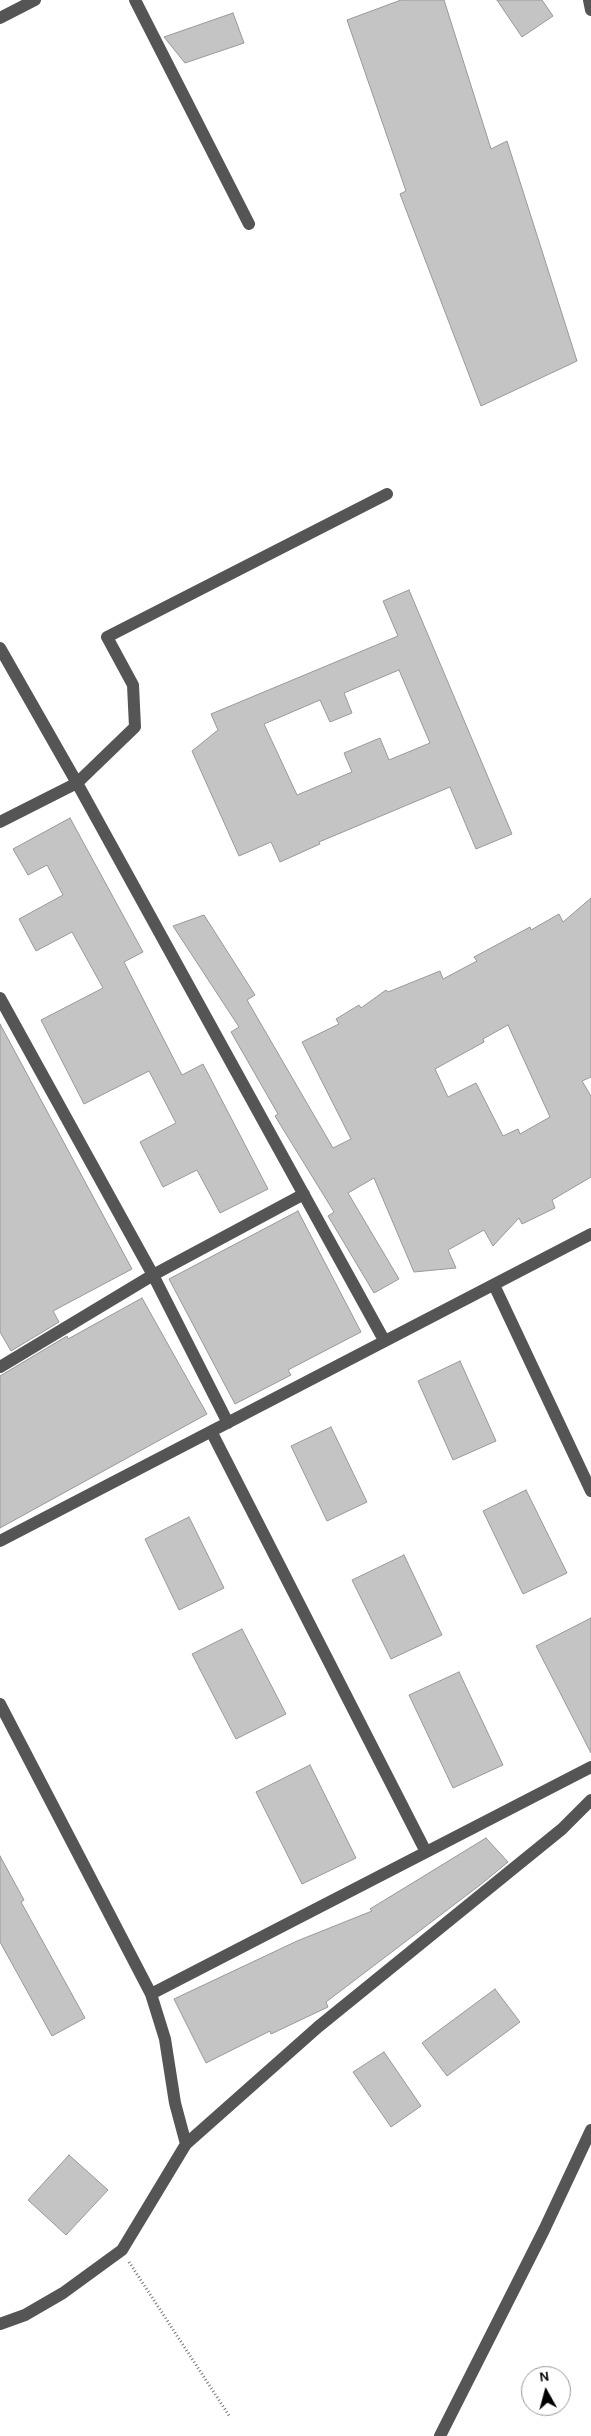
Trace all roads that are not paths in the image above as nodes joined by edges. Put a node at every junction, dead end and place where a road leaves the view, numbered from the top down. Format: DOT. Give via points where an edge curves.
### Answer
graph roads {
  1 [pos="35,0"];
  2 [pos="135,0"];
  3 [pos="589,0"];
  4 [pos="591,10"];
  5 [pos="0,18"];
  6 [pos="249,224"];
  7 [pos="387,494"];
  8 [pos="0,648"];
  9 [pos="77,782"];
  10 [pos="0,822"];
  11 [pos="0,998"];
  12 [pos="304,1194"];
  13 [pos="591,1234"];
  14 [pos="153,1276"];
  15 [pos="494,1285"];
  16 [pos="384,1340"];
  17 [pos="0,1366"];
  18 [pos="228,1423"];
  19 [pos="212,1433"];
  20 [pos="591,1491"];
  21 [pos="0,1541"];
  22 [pos="0,1704"];
  23 [pos="591,1767"];
  24 [pos="591,1800"];
  25 [pos="426,1852"];
  26 [pos="151,1994"];
  27 [pos="591,2130"];
  28 [pos="186,2144"];
  29 [pos="0,2324"];
  30 [pos="440,2436"];
  1 -- 5 [label="lane"];
  2 -- 6 [label="lane"];
  3 -- 4 [label="lane"];
  7 -- 9 [label="lane" via="107,637 132,685 135,727"];
  8 -- 9 [label="lane"];
  9 -- 10 [label="lane"];
  9 -- 12 [label="lane"];
  11 -- 14 [label="lane"];
  12 -- 14 [label="lane"];
  12 -- 16 [label="lane"];
  13 -- 15 [label="lane"];
  14 -- 17 [label="lane"];
  14 -- 18 [label="lane"];
  15 -- 16 [label="lane"];
  15 -- 20 [label="lane"];
  16 -- 18 [label="lane"];
  18 -- 19 [label="lane"];
  19 -- 21 [label="lane"];
  19 -- 25 [label="lane"];
  22 -- 26 [label="lane"];
  23 -- 25 [label="lane"];
  24 -- 28 [label="lane" via="562,1829 318,2027"];
  25 -- 26 [label="lane"];
  26 -- 28 [label="lane" via="165,2038 175,2103"];
  27 -- 30 [label="lane"];
  28 -- 29 [label="lane" via="122,2250 63,2294 25,2315"];
}
